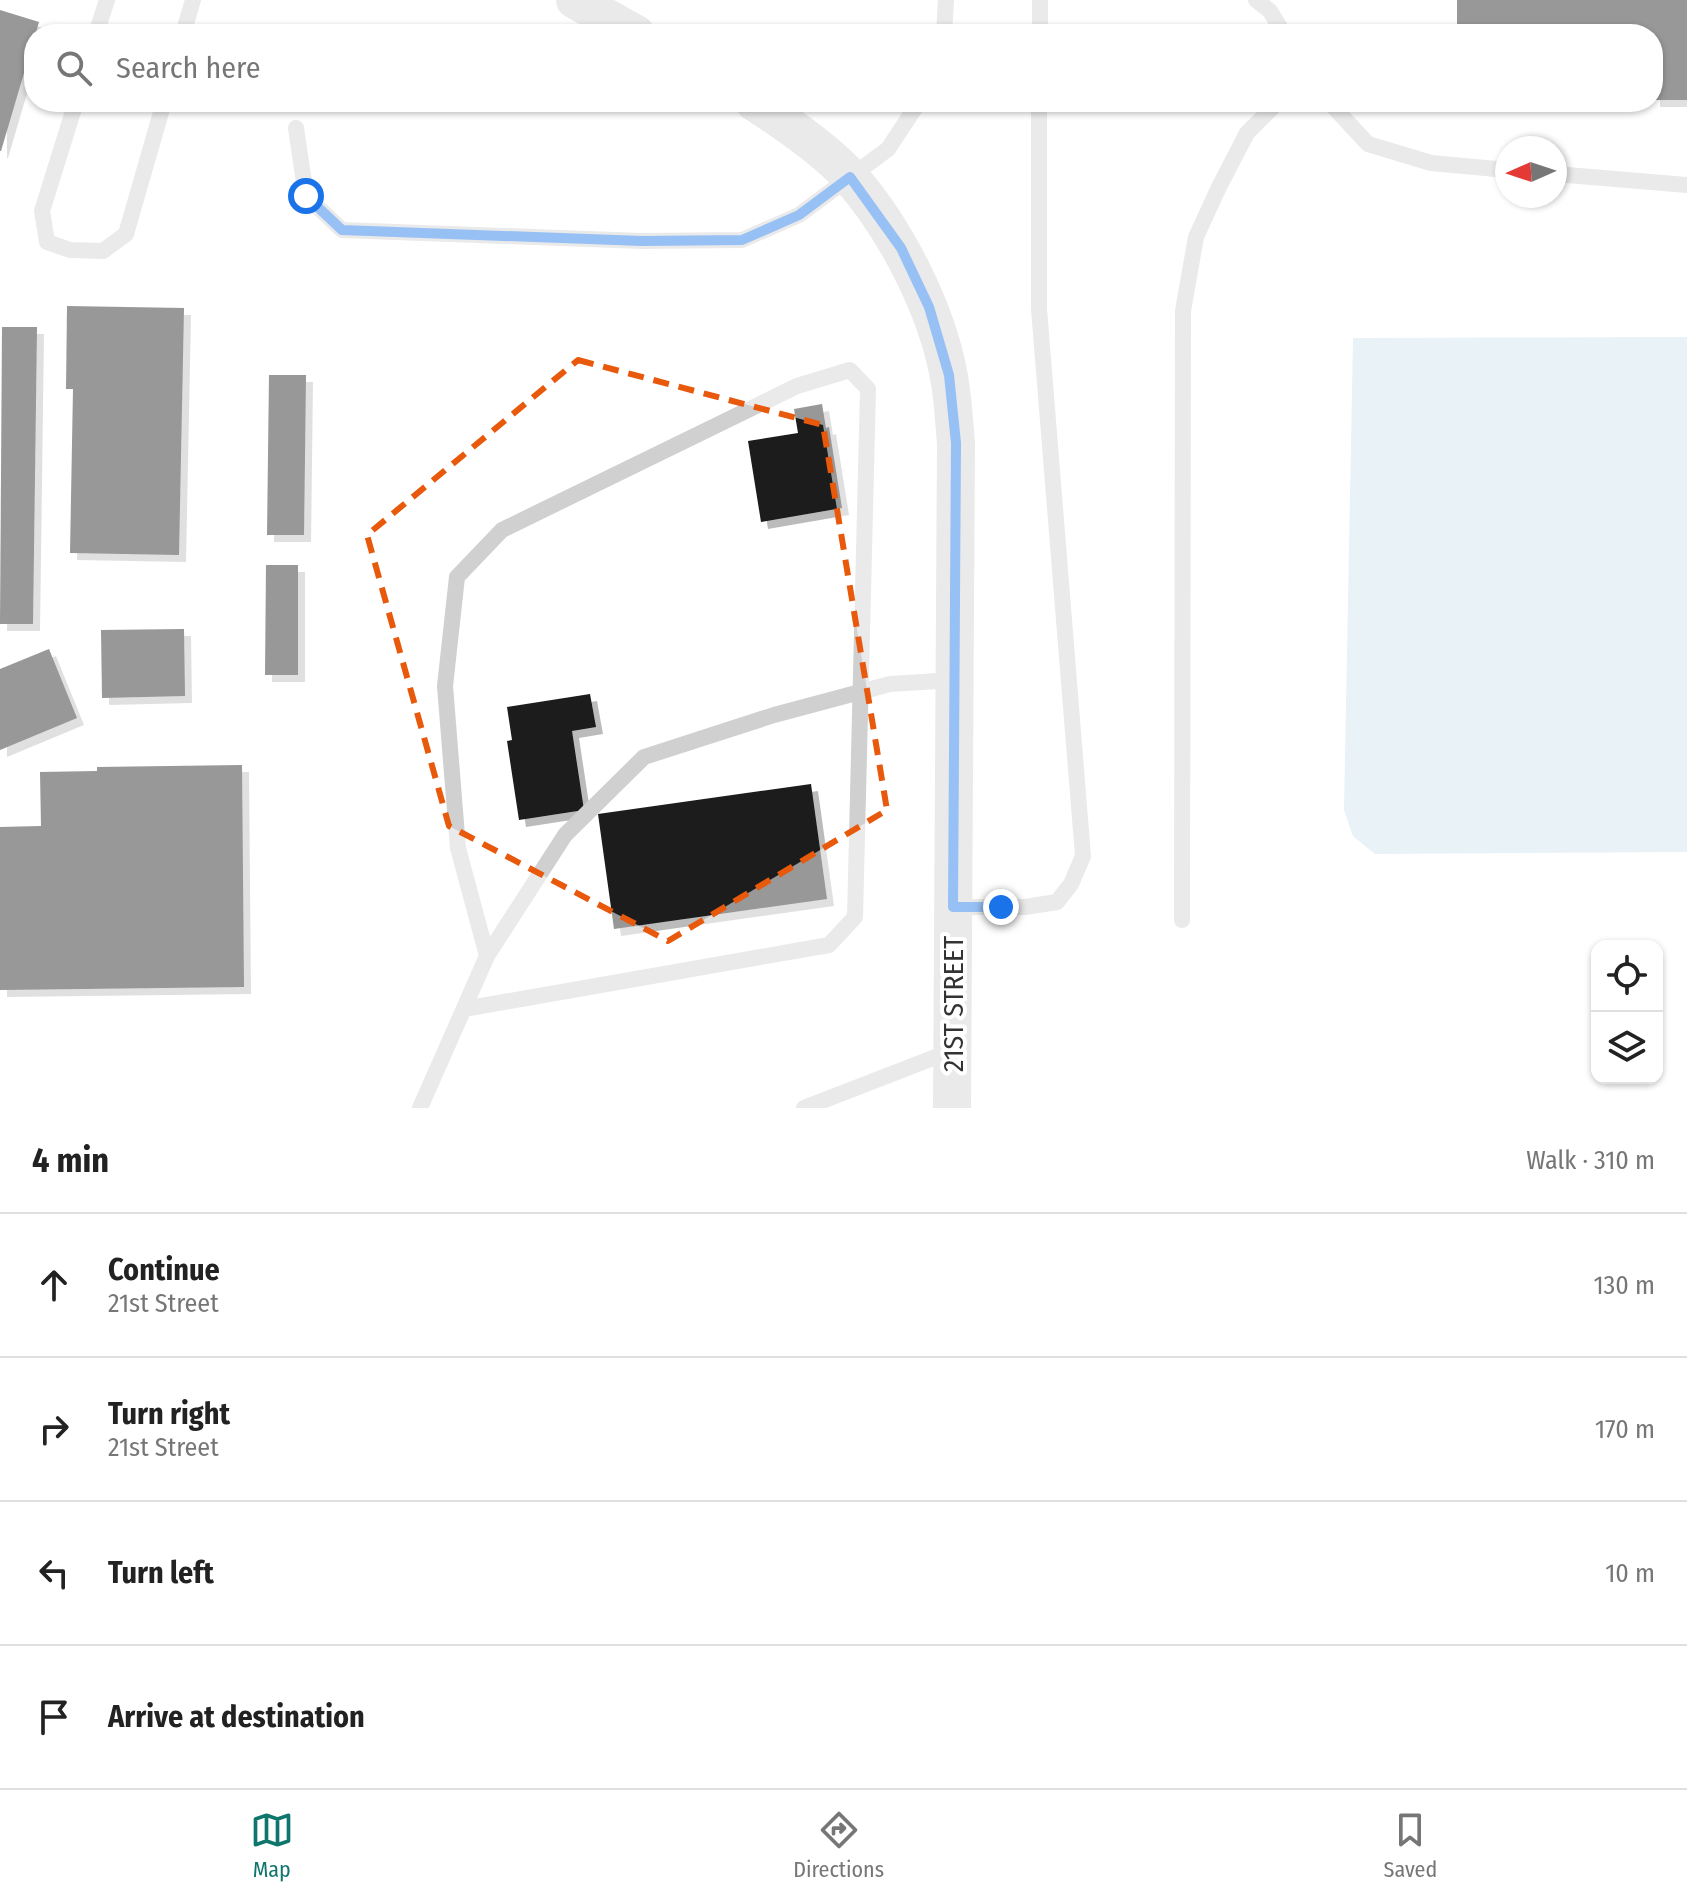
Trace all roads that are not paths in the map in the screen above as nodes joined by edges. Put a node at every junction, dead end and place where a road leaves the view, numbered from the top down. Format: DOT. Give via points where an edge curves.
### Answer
graph roads {
  1 [pos="107,0"];
  2 [pos="193,0"];
  3 [pos="575,0"];
  4 [pos="946,0"];
  5 [pos="1040,0"];
  6 [pos="1256,0"];
  7 [pos="99,24"];
  8 [pos="186,24"];
  9 [pos="618,24"];
  10 [pos="945,24"];
  11 [pos="1040,24"];
  12 [pos="1278,24"];
  13 [pos="73,112"];
  14 [pos="161,112"];
  15 [pos="770,112"];
  16 [pos="912,112"];
  17 [pos="1039,112"];
  18 [pos="1268,112"];
  19 [pos="1338,112"];
  20 [pos="296,128"];
  21 [pos="1495,169"];
  22 [pos="1567,175"];
  23 [pos="850,177"];
  24 [pos="1687,185"];
  25 [pos="955,680"];
  26 [pos="862,691"];
  27 [pos="953,907"];
  28 [pos="1182,920"];
  29 [pos="487,956"];
  30 [pos="464,1009"];
  31 [pos="952,1050"];
  32 [pos="420,1108"];
  33 [pos="804,1108"];
  34 [pos="952,1108"];
  1 -- 7 [label="lane"];
  2 -- 8 [label="lane"];
  3 -- 9 [label="street"];
  4 -- 10 [label="lane"];
  5 -- 11 [label="lane"];
  6 -- 12 [label="lane"];
  13 -- 14 [label="lane" via="42,211 47,242 70,250 103,251 126,234"];
  15 -- 23 [label="street, 21ST STREET"];
  16 -- 23 [label="lane" via="888,149"];
  17 -- 27 [label="lane" via="1039,309 1083,856 1057,902"];
  18 -- 28 [label="lane" via="1247,133 1196,237 1183,311"];
  19 -- 21 [label="lane" via="1368,144 1431,163"];
  20 -- 23 [label="lane" via="306,196 342,230 742,240 799,215"];
  22 -- 24 [label="lane"];
  23 -- 25 [label="street, 21ST STREET" via="901,248 929,307 949,375 956,443"];
  25 -- 26 [label="lane"];
  25 -- 27 [label="street, 21ST STREET"];
  26 -- 29 [label="lane" via="644,757 565,835"];
  26 -- 29 [label="lane" via="868,389 850,370 797,386 502,530 457,577 445,686 458,848"];
  26 -- 30 [label="lane" via="855,917 829,945"];
  27 -- 31 [label="street, 21ST STREET"];
  29 -- 30 [label="lane"];
  30 -- 32 [label="lane"];
  31 -- 33 [label="lane"];
  31 -- 34 [label="street, 21ST STREET"];
}
